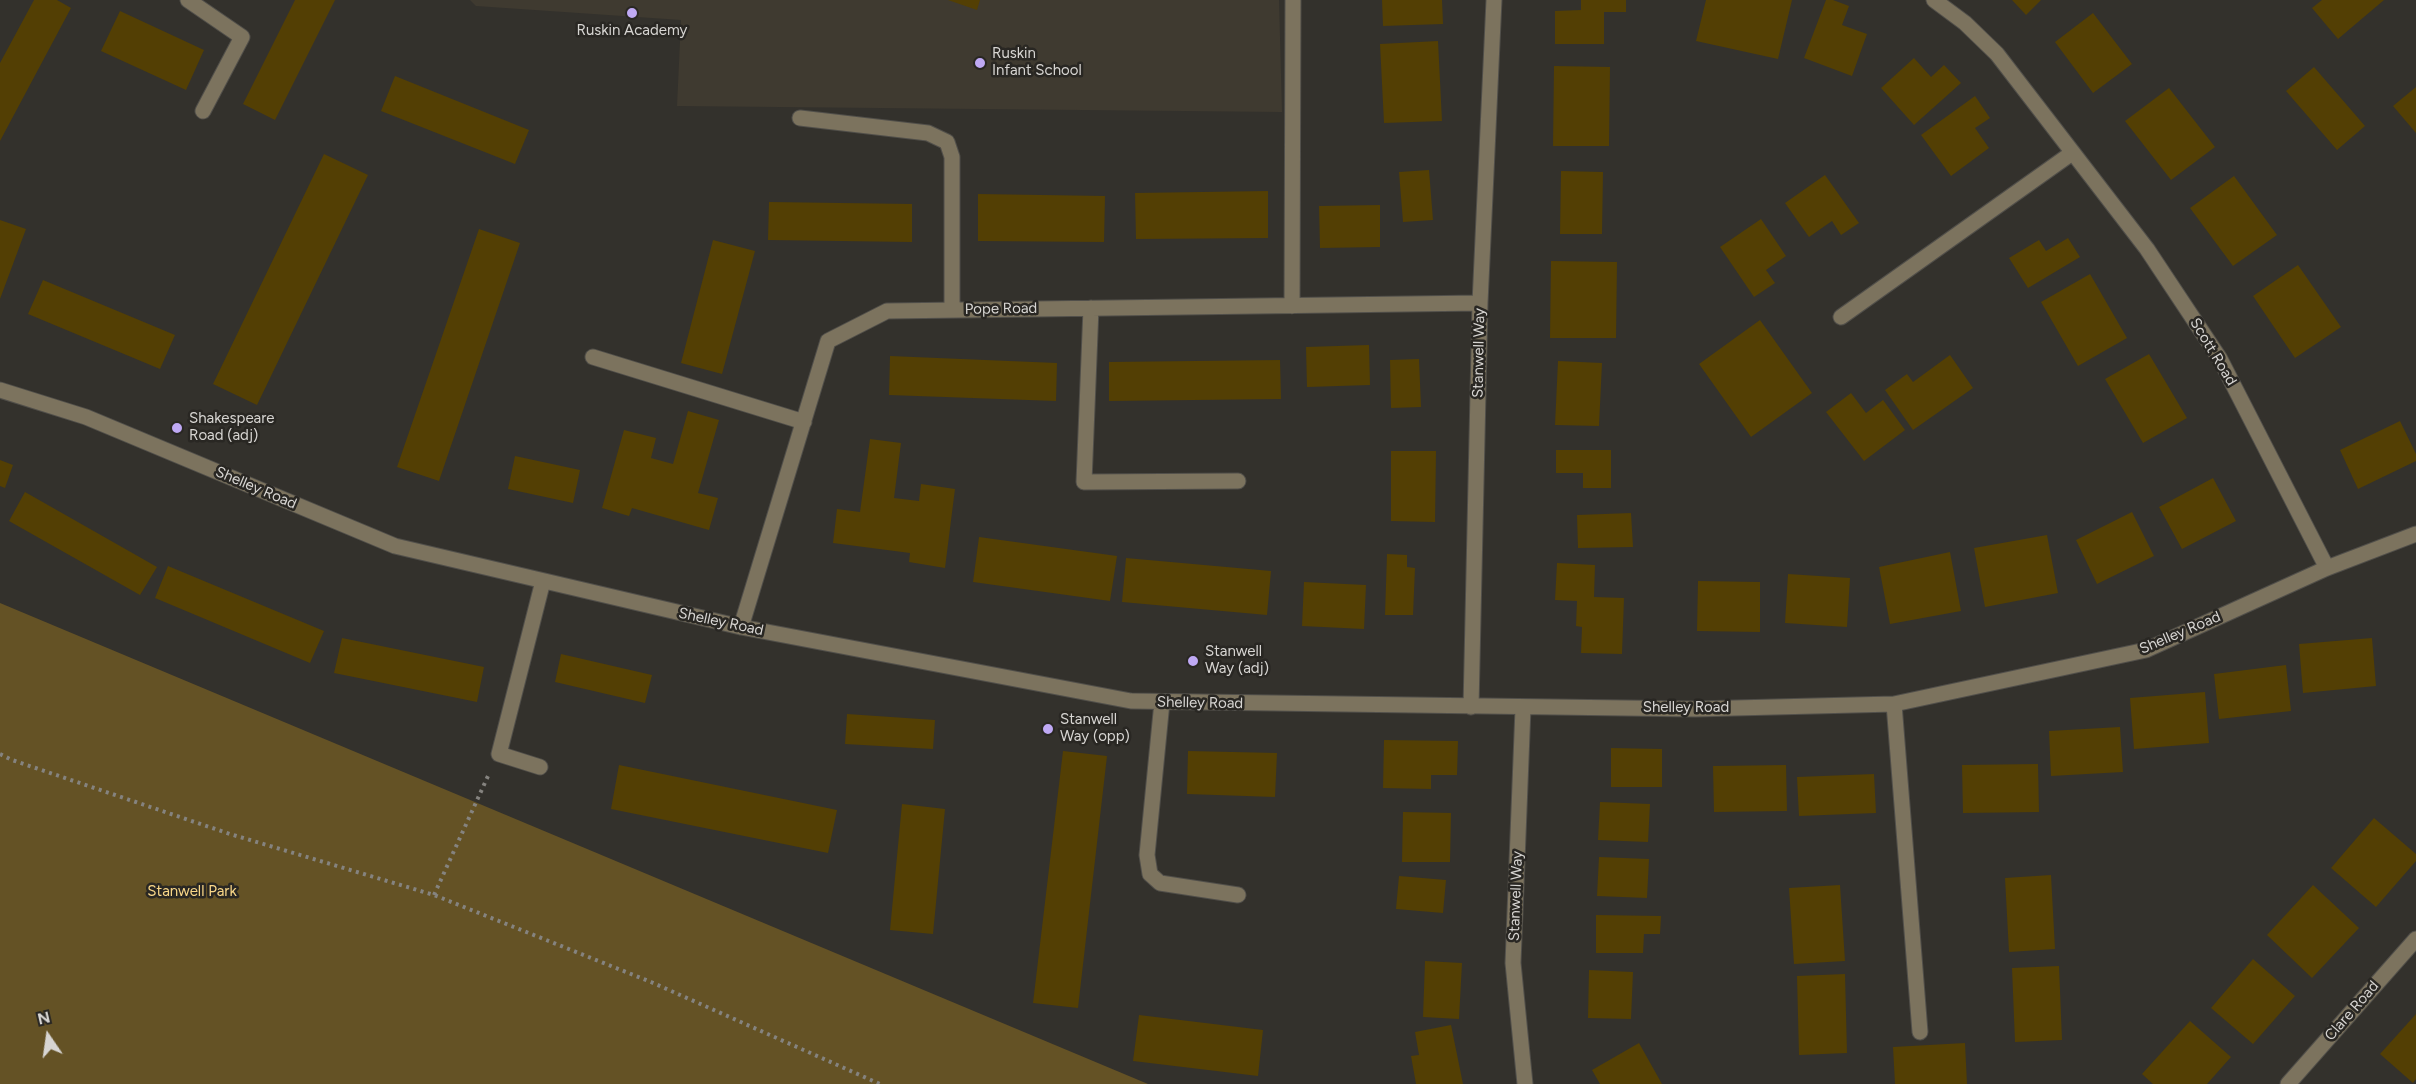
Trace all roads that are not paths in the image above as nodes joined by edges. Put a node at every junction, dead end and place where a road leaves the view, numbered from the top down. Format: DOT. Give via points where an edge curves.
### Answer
graph roads {
  1 [pos="188,0"];
  2 [pos="1293,0"];
  3 [pos="1494,0"];
  4 [pos="1934,0"];
  5 [pos="203,111"];
  6 [pos="800,118"];
  7 [pos="2072,153"];
  8 [pos="1480,303"];
  9 [pos="1292,306"];
  10 [pos="1091,308"];
  11 [pos="952,310"];
  12 [pos="1841,317"];
  13 [pos="593,357"];
  14 [pos="0,390"];
  15 [pos="804,422"];
  16 [pos="1239,481"];
  17 [pos="2416,534"];
  18 [pos="2327,567"];
  19 [pos="543,581"];
  20 [pos="741,627"];
  21 [pos="1162,702"];
  22 [pos="1894,704"];
  23 [pos="1471,707"];
  24 [pos="1523,708"];
  25 [pos="540,766"];
  26 [pos="1238,895"];
  27 [pos="2416,939"];
  28 [pos="1920,1032"];
  29 [pos="1525,1084"];
  30 [pos="2288,1084"];
  1 -- 5 [label="street" via="242,37"];
  2 -- 9 [label="street"];
  3 -- 8 [label="street, Stanwell Way"];
  4 -- 7 [label="street, Scott Road" via="1997,54"];
  6 -- 11 [label="street" via="927,133 947,142 952,157"];
  7 -- 12 [label="street"];
  7 -- 18 [label="street, Scott Road" via="2147,249 2220,359"];
  8 -- 9 [label="street, Pope Road"];
  8 -- 23 [label="street, Stanwell Way"];
  9 -- 10 [label="street, Pope Road"];
  10 -- 11 [label="street, Pope Road"];
  10 -- 16 [label="street" via="1084,482"];
  11 -- 15 [label="street, Pope Road" via="887,311 828,341"];
  13 -- 15 [label="street"];
  14 -- 19 [label="street, Shelley Road" via="86,417 395,546"];
  15 -- 20 [label="street, Pope Road"];
  17 -- 18 [label="street, Shelley Road"];
  18 -- 22 [label="street, Shelley Road" via="2146,650"];
  19 -- 20 [label="street, Shelley Road"];
  19 -- 25 [label="street" via="499,754"];
  20 -- 21 [label="street, Shelley Road" via="1131,701"];
  21 -- 23 [label="street, Shelley Road"];
  21 -- 26 [label="street" via="1147,855 1150,874 1160,883"];
  22 -- 24 [label="street, Shelley Road"];
  22 -- 28 [label="street"];
  23 -- 24 [label="street, Shelley Road"];
  24 -- 29 [label="street, Stanwell Way" via="1513,963"];
  27 -- 30 [label="street, Clare Road"];
}
